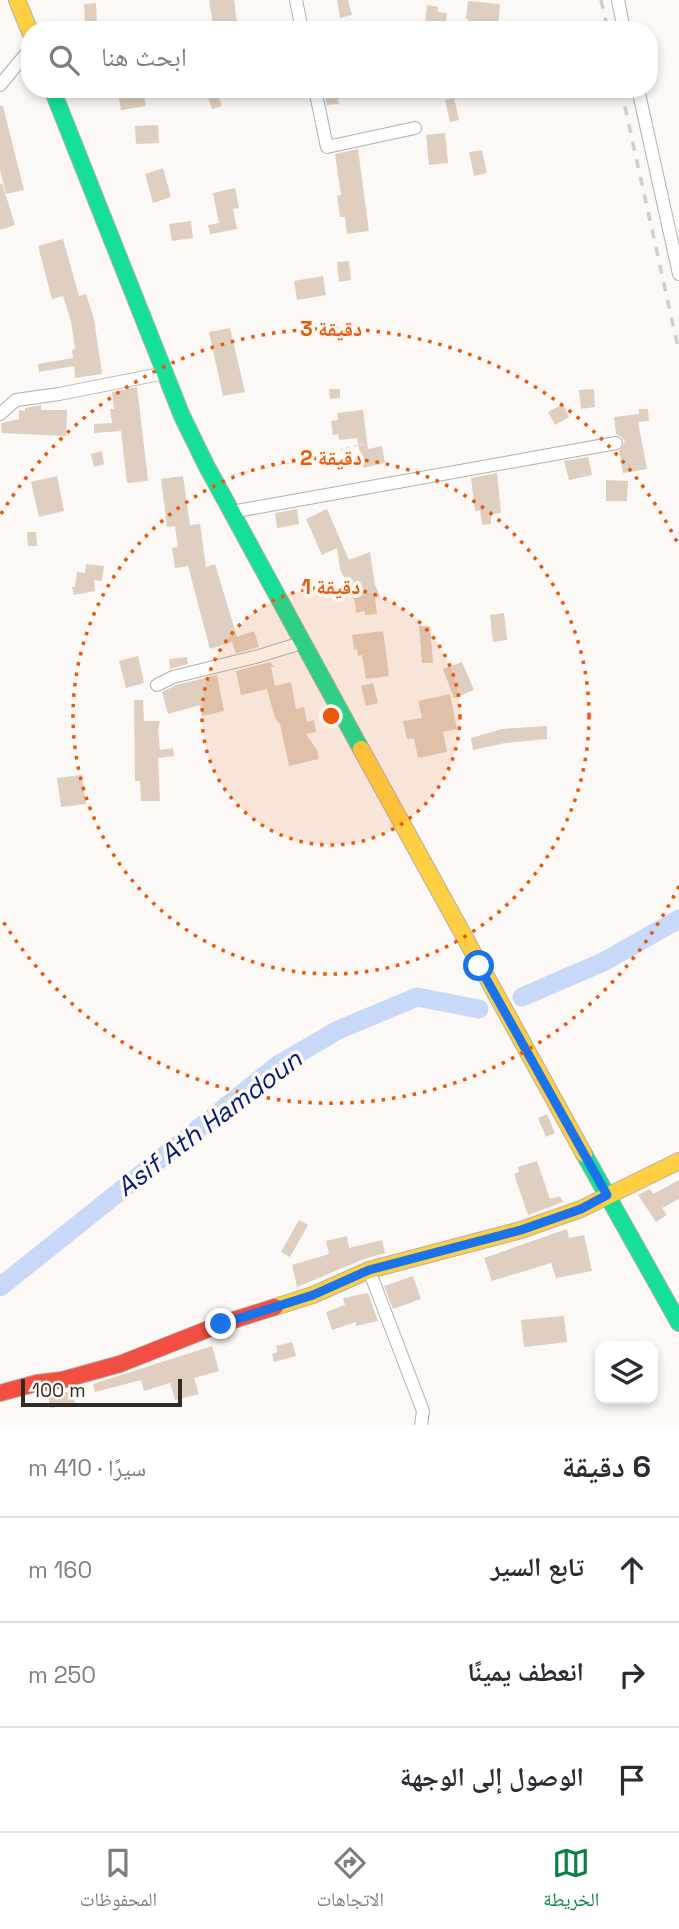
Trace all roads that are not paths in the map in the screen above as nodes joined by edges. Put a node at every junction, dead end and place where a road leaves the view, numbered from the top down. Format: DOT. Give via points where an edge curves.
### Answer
graph roads {
  1 [pos="17,0"];
  2 [pos="296,0"];
  3 [pos="618,0"];
  4 [pos="26,21"];
  5 [pos="300,21"];
  6 [pos="622,21"];
  7 [pos="21,60"];
  8 [pos="0,85"];
  9 [pos="56,98"];
  10 [pos="317,98"];
  11 [pos="640,98"];
  12 [pos="415,128"];
  13 [pos="679,274"];
  14 [pos="165,373"];
  15 [pos="0,414"];
  16 [pos="616,443"];
  17 [pos="231,512"];
  18 [pos="301,643"];
  19 [pos="157,685"];
  20 [pos="679,1161"];
  21 [pos="607,1195"];
  22 [pos="369,1270"];
  23 [pos="679,1323"];
  24 [pos="0,1393"];
  25 [pos="421,1425"];
  1 -- 4 [label="main road"];
  2 -- 5 [label="street"];
  3 -- 6 [label="street"];
  7 -- 8 [label="street"];
  9 -- 14 [label="main road"];
  10 -- 12 [label="street" via="327,147"];
  11 -- 13 [label="street"];
  14 -- 15 [label="street" via="16,400"];
  14 -- 17 [label="main road"];
  16 -- 17 [label="street"];
  17 -- 18 [label="main road"];
  18 -- 19 [label="street"];
  18 -- 21 [label="main road"];
  20 -- 21 [label="main road"];
  21 -- 22 [label="main road" via="521,1230"];
  21 -- 23 [label="main road"];
  22 -- 24 [label="main road" via="313,1295 221,1324 120,1364"];
  22 -- 25 [label="street" via="423,1411"];
}
